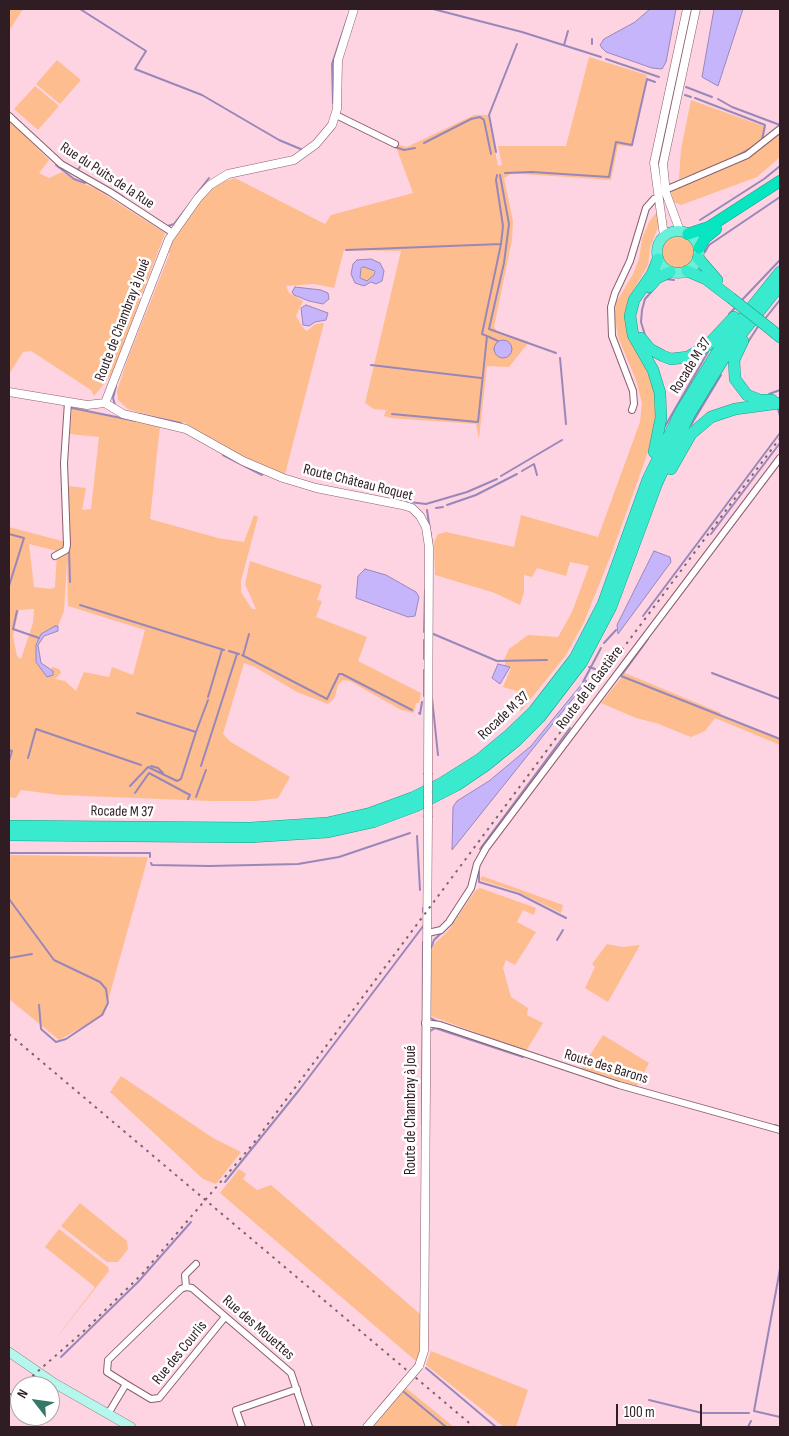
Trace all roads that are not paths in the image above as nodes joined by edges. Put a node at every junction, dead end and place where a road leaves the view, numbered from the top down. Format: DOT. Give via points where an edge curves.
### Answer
graph roads {
  1 [pos="354,9"];
  2 [pos="687,9"];
  3 [pos="696,9"];
  4 [pos="336,115"];
  5 [pos="9,116"];
  6 [pos="779,130"];
  7 [pos="396,144"];
  8 [pos="780,175"];
  9 [pos="780,181"];
  10 [pos="780,185"];
  11 [pos="670,188"];
  12 [pos="780,190"];
  13 [pos="654,199"];
  14 [pos="749,203"];
  15 [pos="684,232"];
  16 [pos="173,233"];
  17 [pos="664,236"];
  18 [pos="698,253"];
  19 [pos="658,259"];
  20 [pos="687,271"];
  21 [pos="670,272"];
  22 [pos="780,272"];
  23 [pos="775,285"];
  24 [pos="733,296"];
  25 [pos="754,317"];
  26 [pos="774,327"];
  27 [pos="780,337"];
  28 [pos="9,392"];
  29 [pos="780,396"];
  30 [pos="68,402"];
  31 [pos="105,403"];
  32 [pos="780,403"];
  33 [pos="632,410"];
  34 [pos="780,458"];
  35 [pos="642,496"];
  36 [pos="643,519"];
  37 [pos="54,556"];
  38 [pos="428,773"];
  39 [pos="9,826"];
  40 [pos="9,835"];
  41 [pos="428,933"];
  42 [pos="426,1023"];
  43 [pos="780,1130"];
  44 [pos="196,1264"];
  45 [pos="186,1287"];
  46 [pos="225,1317"];
  47 [pos="9,1352"];
  48 [pos="126,1384"];
  49 [pos="297,1389"];
  50 [pos="108,1414"];
  51 [pos="130,1427"];
  52 [pos="242,1427"];
  53 [pos="309,1427"];
  54 [pos="367,1427"];
  1 -- 4 [label="street" via="338,60"];
  2 -- 17 [label="street" via="655,153 654,173 664,220"];
  3 -- 15 [label="street" via="663,164 666,193"];
  4 -- 7 [label="street"];
  4 -- 16 [label="street, Route de Chambray à Joué" via="323,137 294,160 238,171 216,180 198,198"];
  5 -- 16 [label="street, Rue du Puits de la Rue" via="60,164"];
  6 -- 11 [label="street" via="747,155"];
  8 -- 14 [label="highway"];
  9 -- 14 [label="highway"];
  10 -- 14 [label="highway"];
  12 -- 14 [label="highway"];
  13 -- 33 [label="street" via="646,208 630,261 611,307 612,336 633,391"];
  14 -- 15 [label="highway" via="709,227"];
  14 -- 18 [label="highway" via="709,234"];
  15 -- 17 [label="main road"];
  15 -- 18 [label="main road" via="695,240"];
  16 -- 31 [label="street, Route de Chambray à Joué"];
  17 -- 19 [label="main road" via="657,249"];
  18 -- 20 [label="main road"];
  18 -- 24 [label="highway" via="710,274"];
  19 -- 21 [label="main road"];
  19 -- 35 [label="highway" via="634,300 630,316 633,335 657,381 662,406 660,432"];
  20 -- 21 [label="main road"];
  20 -- 24 [label="highway"];
  21 -- 23 [label="highway" via="657,278 645,291 638,302 636,316 638,333 645,344 655,353 671,359 702,351 761,287"];
  22 -- 23 [label="highway, Rocade M 37"];
  23 -- 25 [label="highway, Rocade M 37"];
  23 -- 35 [label="highway, Rocade M 37" via="730,334 695,386"];
  24 -- 26 [label="highway, bridge"];
  25 -- 29 [label="highway" via="734,360 735,379 742,391 753,398 767,400"];
  25 -- 36 [label="highway, Rocade M 37" via="694,405"];
  26 -- 27 [label="highway"];
  28 -- 30 [label="street"];
  30 -- 31 [label="street" via="87,406"];
  30 -- 37 [label="street" via="64,463 67,545 66,550"];
  31 -- 38 [label="street, Route Château Roquet" via="118,412 186,429 243,462 283,478 402,505 412,508 420,516 426,527 429,547"];
  32 -- 36 [label="highway" via="725,411 702,422 686,440"];
  34 -- 41 [label="street, Route de la Gastière" via="482,853 471,888 449,922 441,930"];
  35 -- 39 [label="highway, Rocade M 37" via="600,609 558,681 502,742 438,785 371,813 294,827"];
  36 -- 40 [label="highway, Rocade M 37" via="601,629 562,691 533,726 501,754 432,799 368,823 295,836"];
  38 -- 41 [label="street, Route de Chambray à Joué, bridge"];
  41 -- 42 [label="street, Route de Chambray à Joué"];
  42 -- 43 [label="street, Route des Barons" via="619,1085"];
  42 -- 54 [label="street, Route de Chambray à Joué, bridge" via="424,1351 419,1366"];
  44 -- 45 [label="street" via="184,1275"];
  45 -- 46 [label="street, Rue des Mouettes" via="192,1288"];
  45 -- 48 [label="street" via="108,1360 107,1372"];
  46 -- 48 [label="street, Rue des Courlis" via="159,1398 151,1399"];
  46 -- 49 [label="street, Rue des Mouettes" via="291,1373"];
  47 -- 50 [label="main road"];
  48 -- 50 [label="street"];
  49 -- 52 [label="street" via="236,1410"];
  49 -- 53 [label="street, Rue des Mouettes"];
  50 -- 51 [label="main road"];
}
